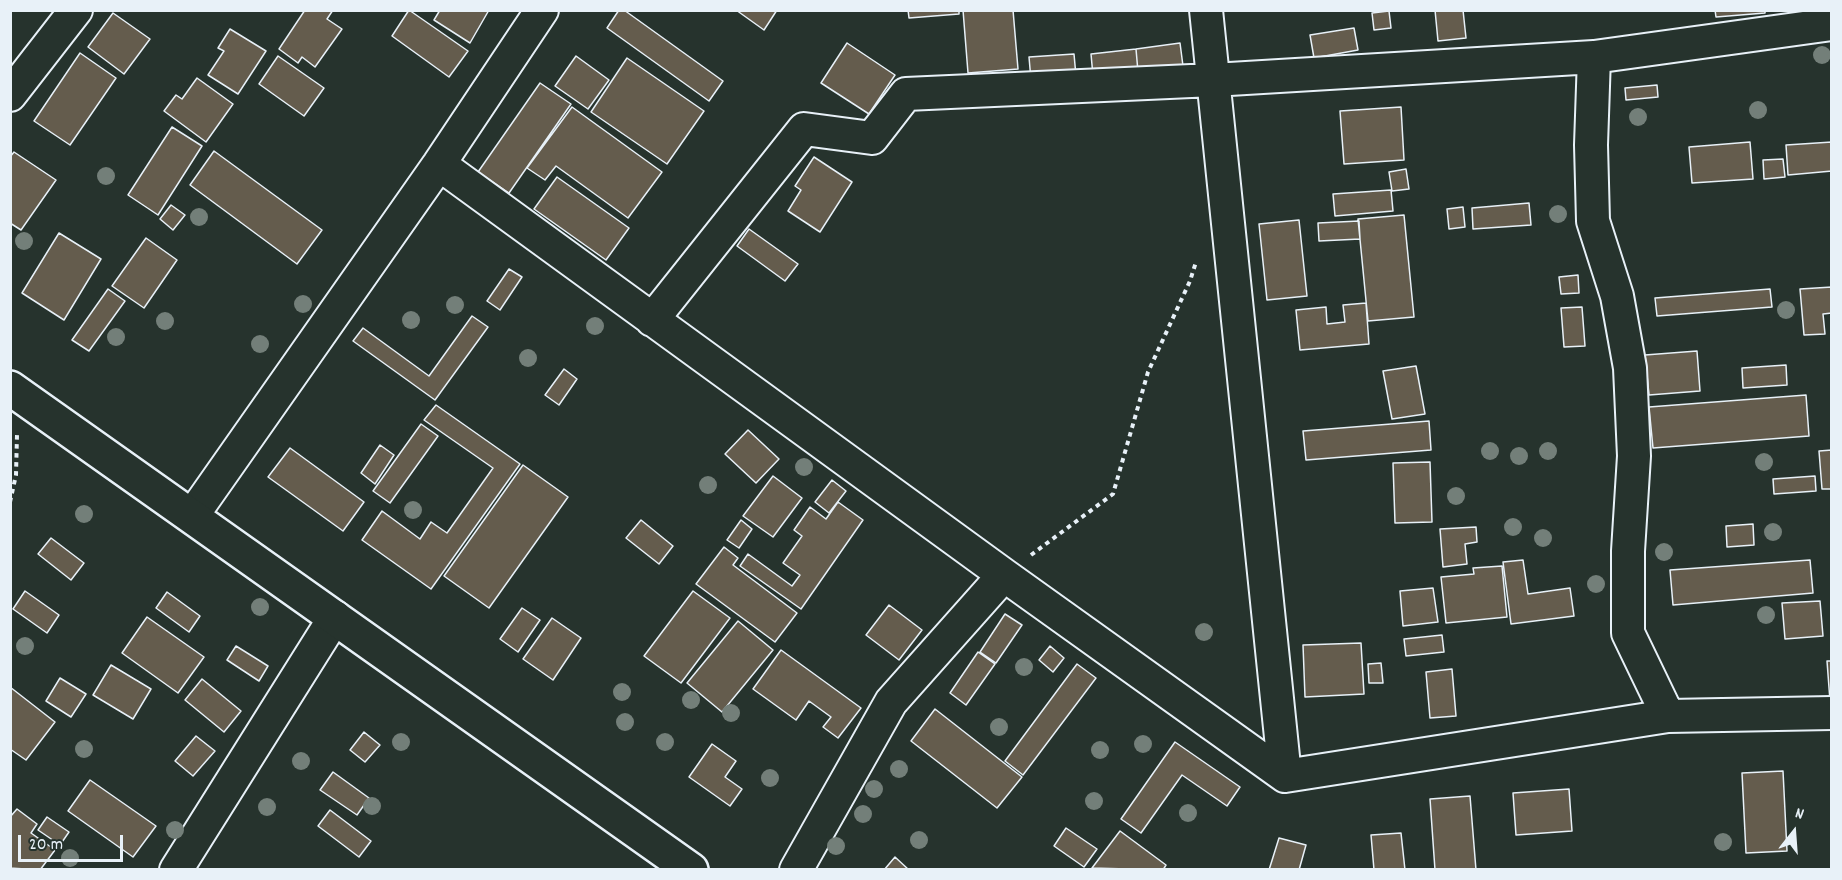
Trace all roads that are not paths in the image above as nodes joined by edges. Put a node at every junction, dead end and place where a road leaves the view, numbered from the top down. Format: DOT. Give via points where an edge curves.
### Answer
graph roads {
  1 [pos="76,10"];
  2 [pos="542,10"];
  3 [pos="1206,10"];
  4 [pos="1832,24"];
  5 [pos="1594,57"];
  6 [pos="1213,80"];
  7 [pos="10,95"];
  8 [pos="439,164"];
  9 [pos="652,320"];
  10 [pos="14,390"];
  11 [pos="192,516"];
  12 [pos="1004,575"];
  13 [pos="335,617"];
  14 [pos="1832,713"];
  15 [pos="1668,716"];
  16 [pos="1285,776"];
  17 [pos="188,865"];
  18 [pos="691,870"];
  19 [pos="796,870"];
  1 -- 7 [label="street"];
  2 -- 8 [label="street"];
  3 -- 6 [label="street"];
  4 -- 5 [label="street"];
  5 -- 6 [label="street"];
  5 -- 15 [label="street" via="1593,221 1617,296 1630,368 1634,456 1628,633"];
  6 -- 9 [label="street" via="906,94 872,138 804,129"];
  6 -- 16 [label="street"];
  8 -- 9 [label="street"];
  8 -- 11 [label="street"];
  9 -- 12 [label="street"];
  10 -- 11 [label="street"];
  11 -- 13 [label="street"];
  12 -- 16 [label="street"];
  12 -- 19 [label="street" via="891,702"];
  13 -- 17 [label="street"];
  13 -- 18 [label="street"];
  14 -- 15 [label="street"];
  15 -- 16 [label="street"];
}
